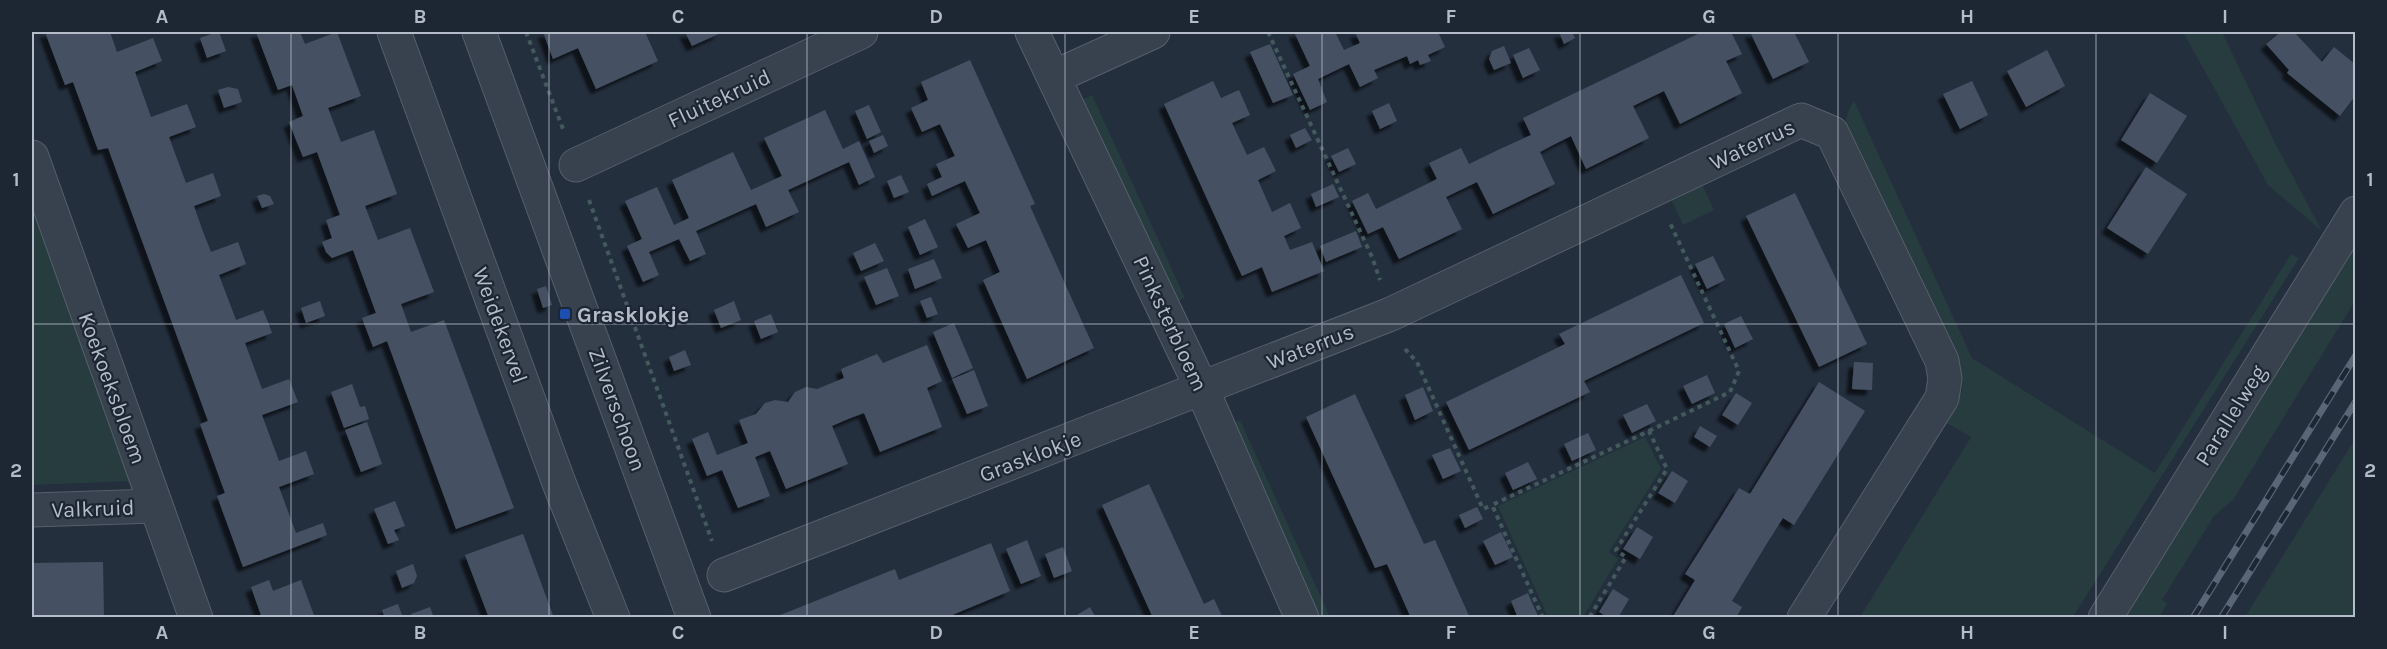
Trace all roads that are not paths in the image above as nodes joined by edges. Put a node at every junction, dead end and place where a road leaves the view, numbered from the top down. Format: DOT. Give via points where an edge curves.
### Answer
graph roads {
  1 [pos="394,32"];
  2 [pos="479,32"];
  3 [pos="861,32"];
  4 [pos="1032,32"];
  5 [pos="1153,32"];
  6 [pos="1054,77"];
  7 [pos="32,158"];
  8 [pos="576,165"];
  9 [pos="2355,213"];
  10 [pos="1202,389"];
  11 [pos="155,506"];
  12 [pos="32,510"];
  13 [pos="724,575"];
  14 [pos="196,618"];
  15 [pos="613,618"];
  16 [pos="694,618"];
  17 [pos="1302,618"];
  18 [pos="1804,618"];
  19 [pos="2105,618"];
  1 -- 15 [label="street, Weidekervel" via="555,472"];
  2 -- 16 [label="street, Zilverschoon"];
  3 -- 8 [label="street, Fluitekruid"];
  4 -- 6 [label="street, Pinksterbloem"];
  5 -- 6 [label="street"];
  6 -- 10 [label="street, Pinksterbloem"];
  7 -- 11 [label="street, Koekoeksbloem"];
  9 -- 19 [label="street, Parallelweg"];
  10 -- 13 [label="street, Grasklokje"];
  10 -- 17 [label="street, Pinksterbloem"];
  10 -- 18 [label="street, Waterrus" via="1391,314 1801,120 1832,133 1942,361 1945,379 1942,398"];
  11 -- 12 [label="street, Valkruid"];
  11 -- 14 [label="street, Koekoeksbloem"];
}
